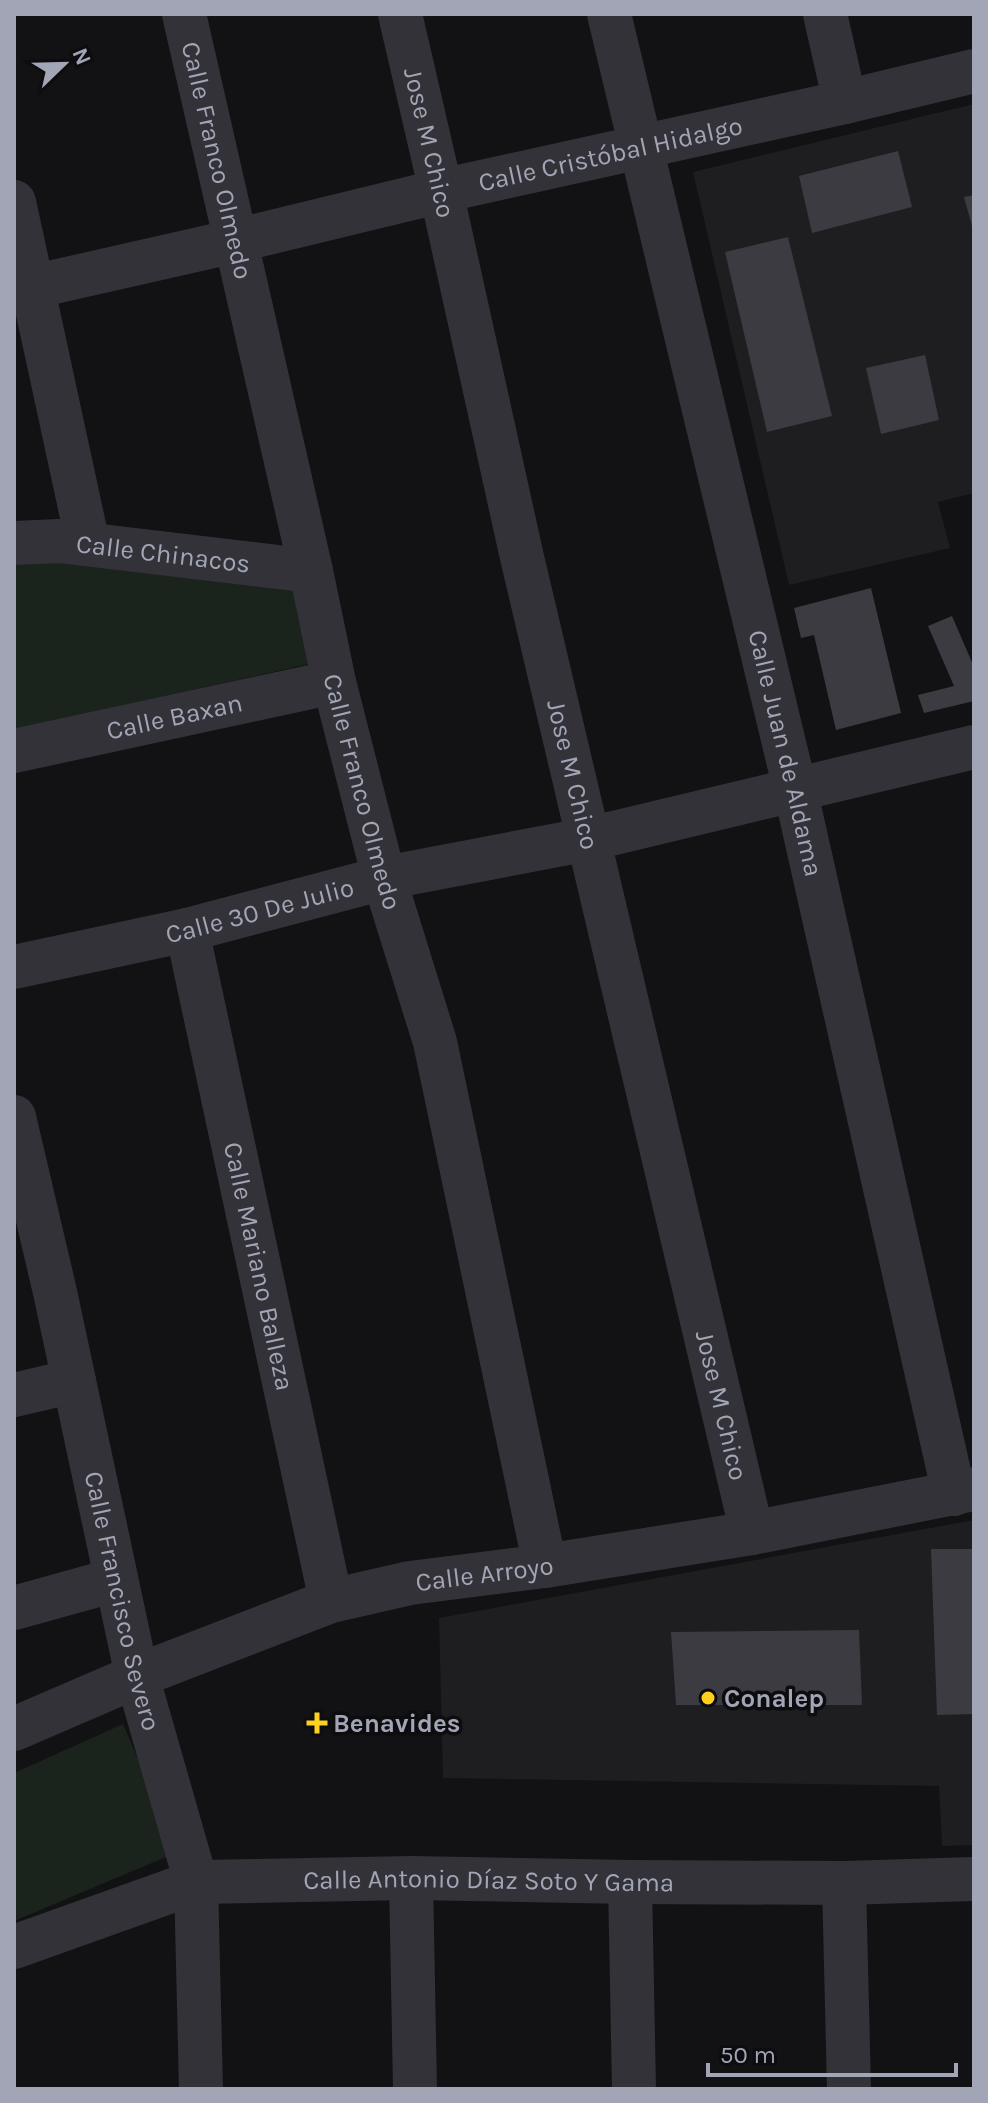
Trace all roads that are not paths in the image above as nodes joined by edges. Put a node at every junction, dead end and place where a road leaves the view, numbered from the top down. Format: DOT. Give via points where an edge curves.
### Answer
graph roads {
  1 [pos="184,14"];
  2 [pos="400,14"];
  3 [pos="609,14"];
  4 [pos="825,14"];
  5 [pos="974,71"];
  6 [pos="845,102"];
  7 [pos="640,147"];
  8 [pos="441,191"];
  9 [pos="14,202"];
  10 [pos="235,241"];
  11 [pos="23,288"];
  12 [pos="14,543"];
  13 [pos="88,544"];
  14 [pos="311,571"];
  15 [pos="334,682"];
  16 [pos="974,747"];
  17 [pos="14,751"];
  18 [pos="795,789"];
  19 [pos="589,839"];
  20 [pos="384,878"];
  21 [pos="187,930"];
  22 [pos="14,967"];
  23 [pos="14,1117"];
  24 [pos="21,1177"];
  25 [pos="74,1381"];
  26 [pos="14,1395"];
  27 [pos="964,1492"];
  28 [pos="752,1533"];
  29 [pos="545,1566"];
  30 [pos="115,1580"];
  31 [pos="331,1601"];
  32 [pos="14,1608"];
  33 [pos="137,1676"];
  34 [pos="14,1729"];
  35 [pos="411,1878"];
  36 [pos="974,1879"];
  37 [pos="196,1882"];
  38 [pos="630,1882"];
  39 [pos="844,1883"];
  40 [pos="14,1947"];
  41 [pos="201,2089"];
  42 [pos="415,2089"];
  43 [pos="634,2089"];
  44 [pos="849,2089"];
  1 -- 10 [label="street, Calle Franco Olmedo"];
  2 -- 8 [label="street, Jose M Chico"];
  3 -- 7 [label="street, Calle Juan de Aldama"];
  4 -- 6 [label="street"];
  5 -- 6 [label="street, Calle Cristóbal Hidalgo"];
  6 -- 7 [label="street, Calle Cristóbal Hidalgo"];
  7 -- 8 [label="street, Calle Cristóbal Hidalgo"];
  7 -- 18 [label="street, Calle Juan de Aldama"];
  8 -- 10 [label="street, Calle Cristóbal Hidalgo"];
  8 -- 19 [label="street, Jose M Chico"];
  9 -- 11 [label="street"];
  10 -- 11 [label="street, Calle Cristóbal Hidalgo"];
  10 -- 14 [label="street, Calle Franco Olmedo"];
  11 -- 13 [label="street"];
  12 -- 13 [label="street, Calle Chinacos"];
  13 -- 14 [label="street, Calle Chinacos"];
  14 -- 15 [label="street, Calle Franco Olmedo"];
  15 -- 17 [label="street, Calle Baxan"];
  15 -- 20 [label="street, Calle Franco Olmedo"];
  16 -- 18 [label="street, Calle 30 De Julio"];
  18 -- 19 [label="street, Calle 30 De Julio"];
  18 -- 27 [label="street, Calle Juan de Aldama"];
  19 -- 20 [label="street, Calle 30 De Julio"];
  19 -- 28 [label="street, Jose M Chico"];
  20 -- 21 [label="street, Calle 30 De Julio"];
  20 -- 29 [label="street, Calle Franco Olmedo" via="435,1042"];
  21 -- 22 [label="street, Calle 30 De Julio"];
  21 -- 31 [label="street, Calle Mariano Balleza"];
  23 -- 24 [label="street, Calle Francisco Severo"];
  24 -- 25 [label="street, Calle Francisco Severo"];
  25 -- 26 [label="street"];
  25 -- 30 [label="street, Calle Francisco Severo"];
  27 -- 28 [label="street, Calle Arroyo"];
  28 -- 29 [label="street, Calle Arroyo"];
  29 -- 31 [label="street, Calle Arroyo" via="410,1583"];
  30 -- 32 [label="street"];
  30 -- 33 [label="street, Calle Francisco Severo"];
  31 -- 33 [label="street, Calle Arroyo"];
  33 -- 34 [label="street, Calle Arroyo"];
  33 -- 37 [label="street, Calle Francisco Severo"];
  35 -- 37 [label="street, Calle Antonio Díaz Soto Y Gama"];
  35 -- 38 [label="street, Calle Antonio Díaz Soto Y Gama"];
  35 -- 42 [label="street"];
  36 -- 39 [label="street, Calle Antonio Díaz Soto Y Gama"];
  37 -- 40 [label="street, Calle Antonio Díaz Soto Y Gama"];
  37 -- 41 [label="street, Calle Francisco Severo"];
  38 -- 39 [label="street, Calle Antonio Díaz Soto Y Gama"];
  38 -- 43 [label="street"];
  39 -- 44 [label="street"];
}
